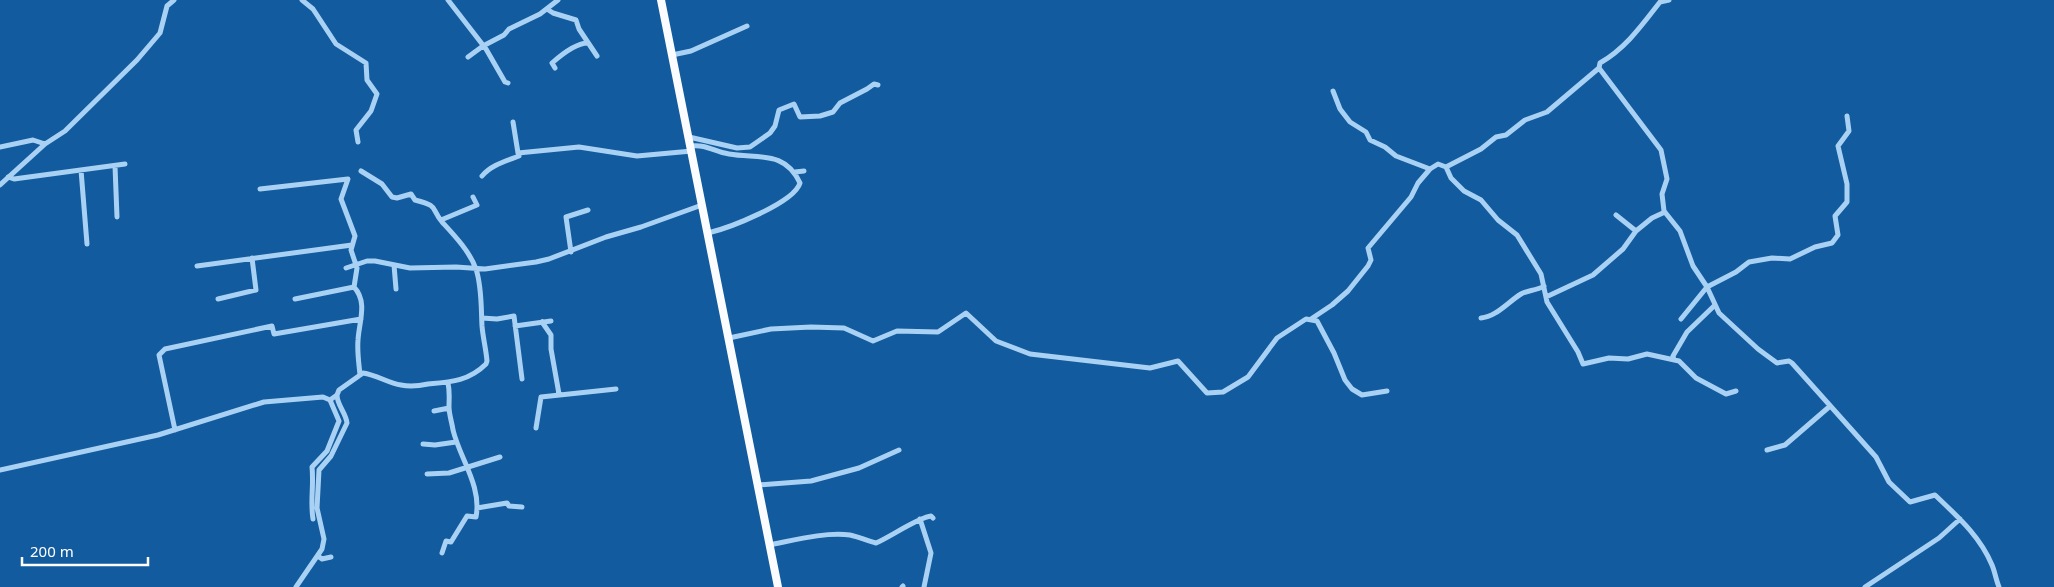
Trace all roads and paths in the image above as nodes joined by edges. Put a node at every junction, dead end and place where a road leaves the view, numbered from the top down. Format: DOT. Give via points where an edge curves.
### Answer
graph roads {
  1 [pos="174,0"];
  2 [pos="302,0"];
  3 [pos="448,0"];
  4 [pos="558,0"];
  5 [pos="661,0"];
  6 [pos="1669,0"];
  7 [pos="547,9"];
  8 [pos="747,26"];
  9 [pos="588,43"];
  10 [pos="483,46"];
  11 [pos="672,55"];
  12 [pos="597,56"];
  13 [pos="468,57"];
  14 [pos="554,68"];
  15 [pos="1599,68"];
  16 [pos="508,83"];
  17 [pos="878,85"];
  18 [pos="1333,92"];
  19 [pos="1847,116"];
  20 [pos="513,122"];
  21 [pos="689,137"];
  22 [pos="358,142"];
  23 [pos="45,144"];
  24 [pos="0,147"];
  25 [pos="691,148"];
  26 [pos="518,154"];
  27 [pos="125,164"];
  28 [pos="115,166"];
  29 [pos="1446,167"];
  30 [pos="1430,169"];
  31 [pos="81,170"];
  32 [pos="360,171"];
  33 [pos="804,171"];
  34 [pos="795,172"];
  35 [pos="482,176"];
  36 [pos="8,177"];
  37 [pos="0,185"];
  38 [pos="260,189"];
  39 [pos="473,197"];
  40 [pos="702,205"];
  41 [pos="588,210"];
  42 [pos="1665,212"];
  43 [pos="1616,215"];
  44 [pos="117,217"];
  45 [pos="440,220"];
  46 [pos="1636,231"];
  47 [pos="708,233"];
  48 [pos="87,244"];
  49 [pos="352,245"];
  50 [pos="571,252"];
  51 [pos="252,258"];
  52 [pos="355,265"];
  53 [pos="394,265"];
  54 [pos="197,266"];
  55 [pos="346,268"];
  56 [pos="476,269"];
  57 [pos="1544,286"];
  58 [pos="354,287"];
  59 [pos="1707,287"];
  60 [pos="396,289"];
  61 [pos="1546,297"];
  62 [pos="218,298"];
  63 [pos="295,299"];
  64 [pos="1715,305"];
  65 [pos="482,318"];
  66 [pos="1481,318"];
  67 [pos="361,319"];
  68 [pos="1311,319"];
  69 [pos="1681,319"];
  70 [pos="550,321"];
  71 [pos="542,322"];
  72 [pos="515,326"];
  73 [pos="729,338"];
  74 [pos="1674,360"];
  75 [pos="360,375"];
  76 [pos="522,379"];
  77 [pos="448,383"];
  78 [pos="616,389"];
  79 [pos="1387,391"];
  80 [pos="1736,392"];
  81 [pos="559,394"];
  82 [pos="337,395"];
  83 [pos="330,400"];
  84 [pos="1829,407"];
  85 [pos="449,408"];
  86 [pos="434,410"];
  87 [pos="536,428"];
  88 [pos="175,430"];
  89 [pos="456,442"];
  90 [pos="423,444"];
  91 [pos="899,450"];
  92 [pos="1768,450"];
  93 [pos="500,457"];
  94 [pos="466,468"];
  95 [pos="0,470"];
  96 [pos="427,474"];
  97 [pos="758,485"];
  98 [pos="522,507"];
  99 [pos="478,508"];
  100 [pos="932,518"];
  101 [pos="313,519"];
  102 [pos="920,519"];
  103 [pos="1960,519"];
  104 [pos="769,545"];
  105 [pos="442,553"];
  106 [pos="318,556"];
  107 [pos="331,557"];
  108 [pos="296,587"];
  109 [pos="778,587"];
  110 [pos="924,587"];
  111 [pos="1865,587"];
  112 [pos="2000,587"];
  1 -- 23 [label="street" via="167,6 160,33 137,60 65,131"];
  2 -- 22 [label="street" via="313,9 336,44 366,63 367,80 377,94 371,111 356,130"];
  3 -- 10 [label="street"];
  4 -- 7 [label="street"];
  5 -- 11 [label="highway"];
  6 -- 15 [label="street" via="1660,2 1617,53 1600,63"];
  7 -- 9 [label="street" via="576,20"];
  7 -- 10 [label="street"];
  8 -- 11 [label="street"];
  9 -- 12 [label="street"];
  9 -- 14 [label="street" via="581,43 558,58 552,63"];
  10 -- 13 [label="street"];
  10 -- 16 [label="street"];
  11 -- 21 [label="highway"];
  15 -- 29 [label="street" via="1547,112 1525,120"];
  15 -- 42 [label="street" via="1661,150 1667,179 1662,194"];
  17 -- 21 [label="street" via="874,84 840,103 833,112 820,116 800,117 794,104 779,110 770,133 750,147 736,148"];
  18 -- 30 [label="street" via="1350,122 1366,132 1370,140 1396,156"];
  19 -- 59 [label="street" via="1849,131 1838,146 1847,184 1847,202 1835,216 1838,235 1832,243 1790,259 1749,262"];
  20 -- 26 [label="street"];
  21 -- 25 [label="highway"];
  23 -- 24 [label="street" via="34,140"];
  23 -- 36 [label="street"];
  25 -- 26 [label="street" via="637,156 579,147"];
  25 -- 34 [label="street" via="702,145 730,154 774,157"];
  25 -- 40 [label="highway"];
  26 -- 35 [label="street"];
  27 -- 28 [label="street"];
  28 -- 31 [label="street"];
  28 -- 44 [label="street"];
  29 -- 30 [label="street" via="1438,164"];
  29 -- 57 [label="street" via="1451,178 1464,191 1481,200 1498,220 1517,234 1541,274"];
  30 -- 68 [label="street" via="1368,248 1368,266 1348,291"];
  31 -- 36 [label="street" via="14,179"];
  31 -- 48 [label="street"];
  32 -- 45 [label="street" via="382,184 392,197 411,194 415,200 431,204"];
  33 -- 34 [label="street"];
  34 -- 47 [label="street" via="800,183 791,194 750,219"];
  36 -- 37 [label="street"];
  38 -- 49 [label="street" via="348,179 341,199 355,236"];
  39 -- 45 [label="street" via="477,205"];
  40 -- 47 [label="highway"];
  40 -- 50 [label="street"];
  41 -- 50 [label="street" via="566,217"];
  42 -- 46 [label="street"];
  42 -- 59 [label="street" via="1680,231 1693,266"];
  43 -- 46 [label="street"];
  45 -- 56 [label="street"];
  46 -- 61 [label="street" via="1623,249 1593,275"];
  47 -- 73 [label="highway"];
  49 -- 51 [label="street"];
  49 -- 52 [label="street"];
  50 -- 56 [label="street" via="536,262"];
  51 -- 54 [label="street"];
  51 -- 62 [label="street" via="256,290"];
  52 -- 53 [label="street" via="375,261"];
  52 -- 55 [label="street"];
  52 -- 58 [label="street"];
  53 -- 56 [label="street"];
  53 -- 60 [label="street"];
  56 -- 65 [label="street"];
  57 -- 61 [label="street"];
  57 -- 66 [label="street" via="1524,293 1488,317"];
  58 -- 63 [label="street"];
  58 -- 67 [label="street" via="360,296"];
  59 -- 64 [label="street"];
  59 -- 69 [label="street"];
  61 -- 74 [label="street" via="1583,364 1647,354"];
  64 -- 74 [label="street" via="1687,332 1673,356"];
  64 -- 84 [label="street" via="1719,313 1765,354 1777,363 1792,363"];
  65 -- 72 [label="street" via="514,316"];
  65 -- 77 [label="street" via="486,364 475,374"];
  67 -- 75 [label="street" via="358,340"];
  67 -- 88 [label="street" via="274,334 272,326 165,349 159,355"];
  68 -- 73 [label="street" via="1306,318 1277,338 1248,377 1223,392 1207,393 1178,360 1150,368 1030,354 996,341 966,313 938,332 897,331 873,341 844,328 820,327 771,329"];
  68 -- 79 [label="street" via="1317,320 1352,389 1362,395"];
  70 -- 71 [label="street"];
  71 -- 72 [label="street"];
  71 -- 81 [label="street" via="551,334"];
  72 -- 76 [label="street"];
  73 -- 97 [label="highway"];
  74 -- 80 [label="street" via="1696,378 1726,394"];
  75 -- 77 [label="street" via="369,374 400,385"];
  75 -- 82 [label="street"];
  77 -- 85 [label="street"];
  78 -- 81 [label="street"];
  81 -- 87 [label="street" via="540,398"];
  82 -- 83 [label="street"];
  82 -- 106 [label="street" via="347,423 331,456 319,470 317,508 324,539"];
  83 -- 88 [label="street" via="323,397 264,402"];
  83 -- 101 [label="street" via="339,421 327,451 312,467"];
  84 -- 92 [label="street" via="1784,445"];
  84 -- 103 [label="street" via="1876,457 1889,482 1910,502 1934,496"];
  85 -- 86 [label="street"];
  85 -- 89 [label="street"];
  88 -- 95 [label="street" via="126,444"];
  89 -- 90 [label="street"];
  89 -- 94 [label="street"];
  91 -- 97 [label="street" via="860,468 811,481"];
  93 -- 94 [label="street"];
  94 -- 96 [label="street"];
  94 -- 99 [label="street" via="477,494"];
  97 -- 104 [label="highway"];
  98 -- 99 [label="street" via="507,504"];
  99 -- 105 [label="street" via="476,516 467,516 452,542 446,541"];
  100 -- 102 [label="street"];
  102 -- 104 [label="street" via="876,543 852,535 840,535"];
  102 -- 110 [label="street" via="931,553"];
  103 -- 111 [label="street" via="1940,538"];
  103 -- 112 [label="street" via="1973,532 1992,564"];
  104 -- 109 [label="highway"];
  106 -- 107 [label="street"];
  106 -- 108 [label="street"];
}
